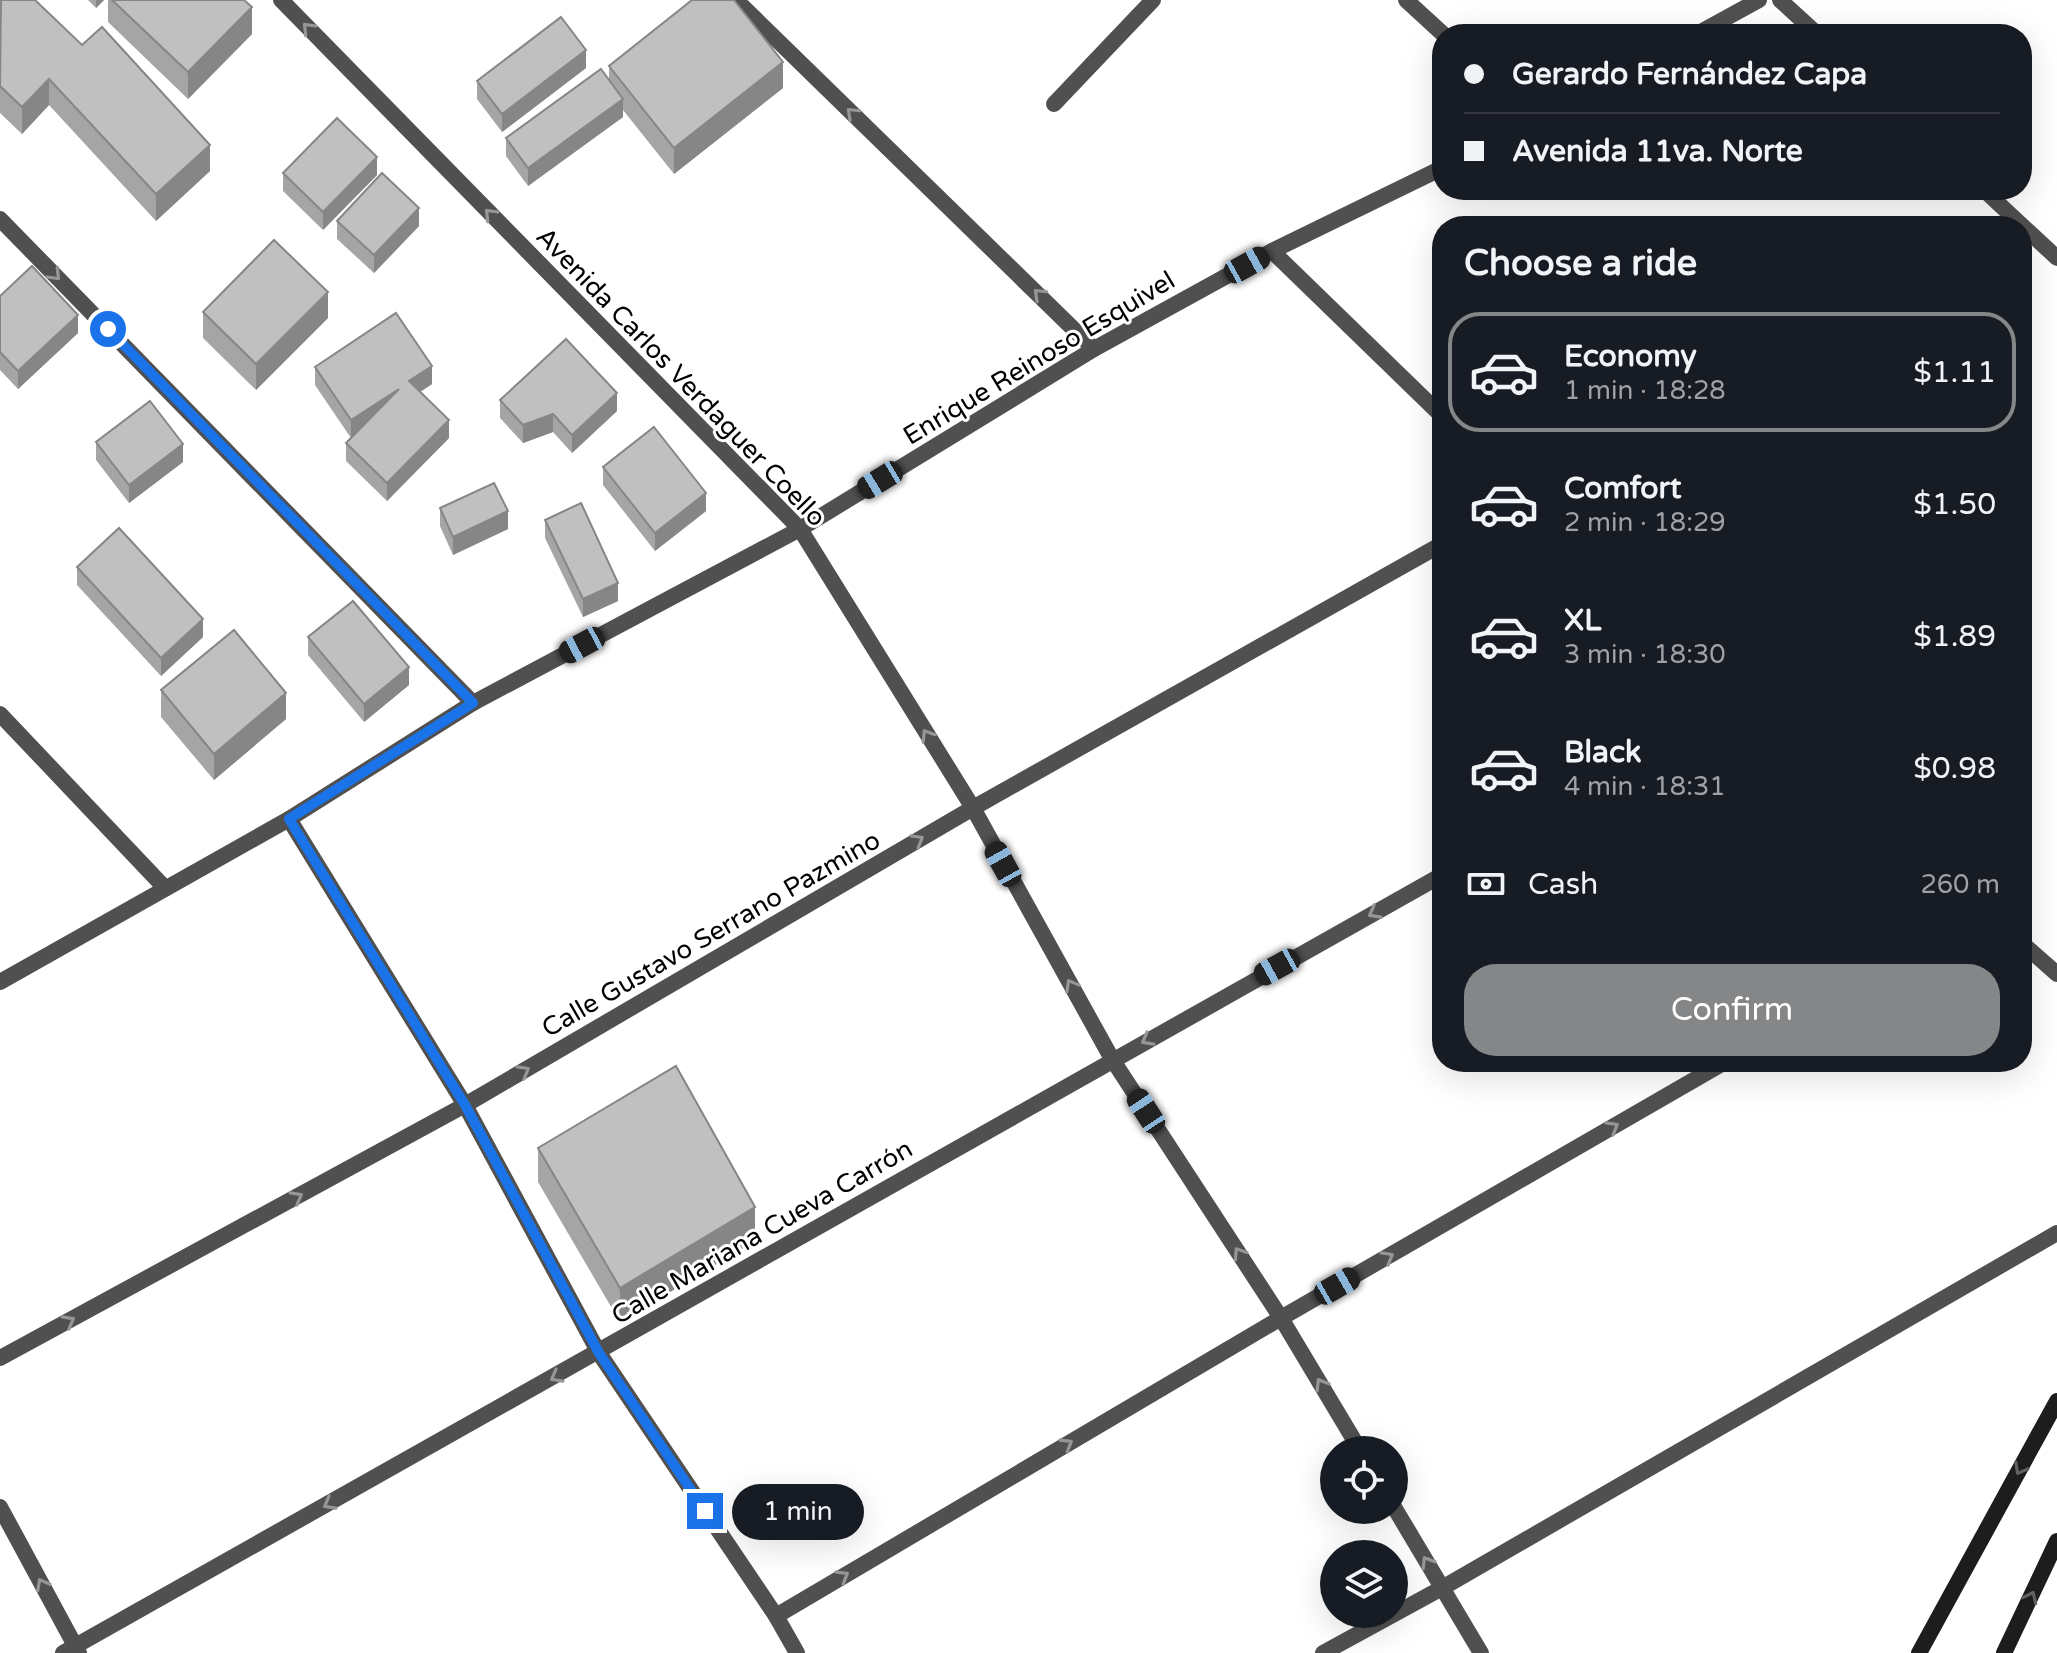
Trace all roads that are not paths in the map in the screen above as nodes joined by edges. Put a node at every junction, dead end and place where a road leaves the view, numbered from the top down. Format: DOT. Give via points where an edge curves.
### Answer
graph roads {
  1 [pos="281,0"];
  2 [pos="736,0"];
  3 [pos="1153,0"];
  4 [pos="1406,0"];
  5 [pos="1759,0"];
  6 [pos="1780,0"];
  7 [pos="1432,24"];
  8 [pos="1715,24"];
  9 [pos="1806,24"];
  10 [pos="1054,104"];
  11 [pos="1432,173"];
  12 [pos="1995,200"];
  13 [pos="2012,216"];
  14 [pos="0,219"];
  15 [pos="2032,235"];
  16 [pos="1272,251"];
  17 [pos="2057,258"];
  18 [pos="1094,349"];
  19 [pos="1432,406"];
  20 [pos="800,529"];
  21 [pos="1432,550"];
  22 [pos="473,703"];
  23 [pos="0,714"];
  24 [pos="973,808"];
  25 [pos="289,819"];
  26 [pos="1432,881"];
  27 [pos="165,888"];
  28 [pos="2032,952"];
  29 [pos="2057,974"];
  30 [pos="0,982"];
  31 [pos="1112,1059"];
  32 [pos="1708,1072"];
  33 [pos="465,1105"];
  34 [pos="2057,1233"];
  35 [pos="1281,1318"];
  36 [pos="599,1353"];
  37 [pos="0,1358"];
  38 [pos="2057,1401"];
  39 [pos="1352,1436"];
  40 [pos="0,1507"];
  41 [pos="1404,1524"];
  42 [pos="2057,1541"];
  43 [pos="1442,1588"];
  44 [pos="776,1616"];
  45 [pos="73,1651"];
  46 [pos="797,1653"];
  47 [pos="1323,1653"];
  48 [pos="1481,1653"];
  49 [pos="1919,1653"];
  50 [pos="2004,1653"];
  20 -- 1 [label="street, Avenida Carlos Verdaguer Coello, one-way"];
  18 -- 2 [label="street, one-way"];
  3 -- 10 [label="street"];
  4 -- 7 [label="street"];
  5 -- 8 [label="street"];
  6 -- 9 [label="street"];
  11 -- 16 [label="street, Enrique Reinoso Esquivel"];
  12 -- 13 [label="street"];
  14 -- 22 [label="street, one-way"];
  15 -- 17 [label="street"];
  16 -- 18 [label="street, Enrique Reinoso Esquivel"];
  16 -- 19 [label="street"];
  18 -- 20 [label="street, Enrique Reinoso Esquivel"];
  20 -- 22 [label="street, Enrique Reinoso Esquivel"];
  24 -- 20 [label="street, Avenida Carlos Verdaguer Coello, one-way"];
  21 -- 24 [label="street, Calle Gustavo Serrano Pazmino"];
  22 -- 25 [label="street, Enrique Reinoso Esquivel"];
  23 -- 27 [label="street"];
  31 -- 24 [label="street, Avenida Carlos Verdaguer Coello, one-way"];
  33 -- 24 [label="street, Calle Gustavo Serrano Pazmino, one-way"];
  25 -- 27 [label="street, Enrique Reinoso Esquivel"];
  25 -- 33 [label="street"];
  26 -- 31 [label="street, Calle Mariana Cueva Carrón, one-way"];
  27 -- 30 [label="street, Enrique Reinoso Esquivel"];
  28 -- 29 [label="street"];
  35 -- 31 [label="street, Avenida Carlos Verdaguer Coello, one-way"];
  31 -- 36 [label="street, Calle Mariana Cueva Carrón"];
  35 -- 32 [label="street, one-way"];
  33 -- 36 [label="street"];
  37 -- 33 [label="street, Calle Gustavo Serrano Pazmino, one-way"];
  34 -- 43 [label="street"];
  39 -- 35 [label="street, Avenida Carlos Verdaguer Coello, one-way"];
  44 -- 35 [label="street, one-way"];
  36 -- 44 [label="street"];
  36 -- 45 [label="street, Calle Mariana Cueva Carrón, one-way"];
  38 -- 49 [label="main road, one-way"];
  45 -- 40 [label="street, one-way"];
  43 -- 41 [label="street, one-way"];
  50 -- 42 [label="main road, one-way"];
  43 -- 47 [label="street"];
  43 -- 48 [label="street"];
  44 -- 46 [label="street"];
}
